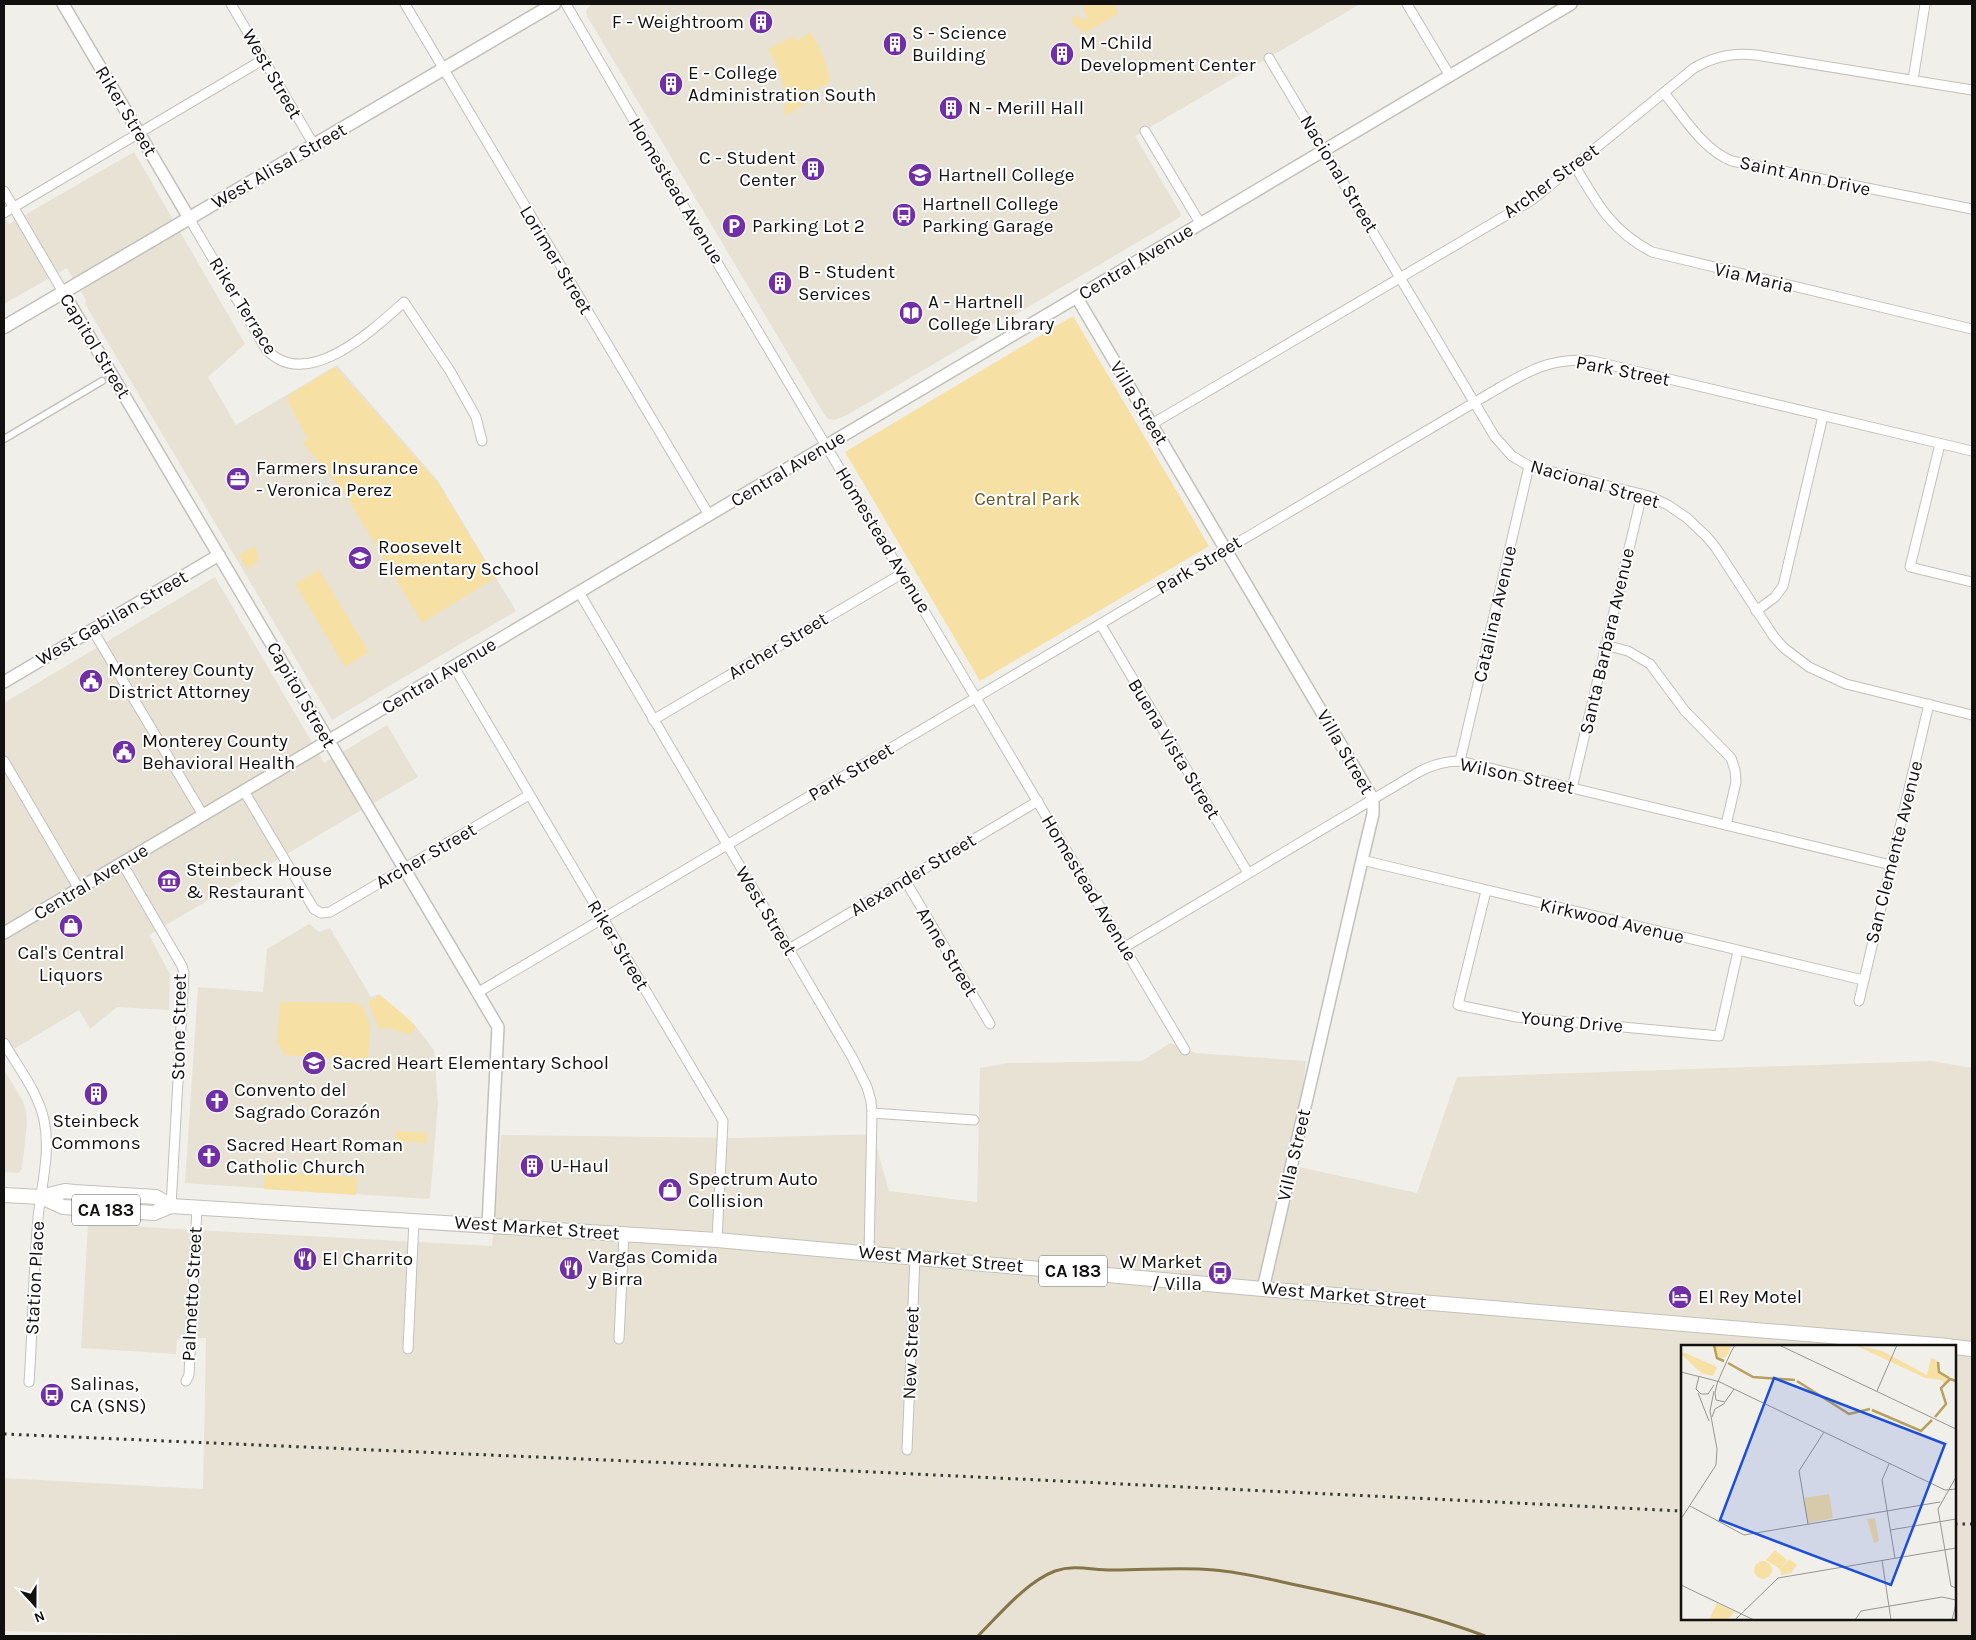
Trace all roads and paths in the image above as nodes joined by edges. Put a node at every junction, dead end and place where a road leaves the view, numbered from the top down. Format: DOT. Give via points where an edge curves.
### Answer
graph roads {
  1 [pos="63,4"];
  2 [pos="231,4"];
  3 [pos="405,4"];
  4 [pos="554,4"];
  5 [pos="566,4"];
  6 [pos="1407,4"];
  7 [pos="1571,4"];
  8 [pos="1925,4"];
  9 [pos="1269,58"];
  10 [pos="264,59"];
  11 [pos="443,70"];
  12 [pos="1450,76"];
  13 [pos="1913,80"];
  14 [pos="1972,90"];
  15 [pos="1664,93"];
  16 [pos="1145,131"];
  17 [pos="138,134"];
  18 [pos="314,145"];
  19 [pos="1325,150"];
  20 [pos="1575,166"];
  21 [pos="4,191"];
  22 [pos="13,207"];
  23 [pos="1972,209"];
  24 [pos="4,213"];
  25 [pos="189,218"];
  26 [pos="1200,223"];
  27 [pos="1401,277"];
  28 [pos="64,292"];
  29 [pos="1077,298"];
  30 [pos="4,327"];
  31 [pos="1972,330"];
  32 [pos="102,381"];
  33 [pos="1475,402"];
  34 [pos="1823,416"];
  35 [pos="1152,424"];
  36 [pos="4,439"];
  37 [pos="482,442"];
  38 [pos="1940,444"];
  39 [pos="827,446"];
  40 [pos="1972,452"];
  41 [pos="1529,466"];
  42 [pos="1642,494"];
  43 [pos="709,515"];
  44 [pos="1225,550"];
  45 [pos="219,555"];
  46 [pos="903,573"];
  47 [pos="1972,582"];
  48 [pos="579,592"];
  49 [pos="1756,611"];
  50 [pos="1101,625"];
  51 [pos="92,629"];
  52 [pos="1605,645"];
  53 [pos="454,668"];
  54 [pos="4,682"];
  55 [pos="976,697"];
  56 [pos="1929,704"];
  57 [pos="1972,715"];
  58 [pos="654,720"];
  59 [pos="328,742"];
  60 [pos="4,761"];
  61 [pos="1460,761"];
  62 [pos="1572,788"];
  63 [pos="244,791"];
  64 [pos="529,795"];
  65 [pos="1373,799"];
  66 [pos="1038,801"];
  67 [pos="204,815"];
  68 [pos="1726,825"];
  69 [pos="727,846"];
  70 [pos="1362,860"];
  71 [pos="122,863"];
  72 [pos="1891,865"];
  73 [pos="404,869"];
  74 [pos="1248,873"];
  75 [pos="904,880"];
  76 [pos="79,889"];
  77 [pos="1486,891"];
  78 [pos="603,919"];
  79 [pos="4,933"];
  80 [pos="1125,947"];
  81 [pos="789,949"];
  82 [pos="1738,951"];
  83 [pos="1863,980"];
  84 [pos="478,993"];
  85 [pos="1858,1001"];
  86 [pos="990,1024"];
  87 [pos="4,1043"];
  88 [pos="1184,1050"];
  89 [pos="872,1113"];
  90 [pos="974,1120"];
  91 [pos="4,1195"];
  92 [pos="41,1198"];
  93 [pos="171,1206"];
  94 [pos="196,1207"];
  95 [pos="414,1220"];
  96 [pos="488,1225"];
  97 [pos="624,1233"];
  98 [pos="717,1240"];
  99 [pos="869,1253"];
  100 [pos="915,1257"];
  101 [pos="1263,1289"];
  102 [pos="619,1339"];
  103 [pos="1937,1345"];
  104 [pos="1956,1347"];
  105 [pos="1972,1349"];
  106 [pos="408,1350"];
  107 [pos="186,1381"];
  108 [pos="29,1382"];
  109 [pos="907,1450"];
  1 -- 17 [label="street, Riker Street"];
  2 -- 10 [label="street, West Street"];
  3 -- 11 [label="street, Lorimer Street"];
  4 -- 11 [label="main road, West Alisal Street"];
  5 -- 39 [label="street, Homestead Avenue"];
  6 -- 12 [label="street"];
  7 -- 12 [label="street, Central Avenue"];
  8 -- 13 [label="street"];
  9 -- 19 [label="street, Nacional Street"];
  10 -- 17 [label="street"];
  10 -- 18 [label="street, West Street"];
  11 -- 18 [label="main road, West Alisal Street"];
  11 -- 43 [label="street, Lorimer Street"];
  12 -- 19 [label="street, Central Avenue"];
  13 -- 14 [label="street, Archer Street"];
  13 -- 15 [label="street, Archer Street" via="1742,53 1703,62"];
  15 -- 20 [label="street, Archer Street"];
  15 -- 23 [label="street, Saint Ann Drive" via="1708,146 1723,158"];
  16 -- 26 [label="street"];
  17 -- 22 [label="street"];
  17 -- 25 [label="street, Riker Street"];
  18 -- 25 [label="main road, West Alisal Street"];
  19 -- 26 [label="street, Central Avenue"];
  19 -- 27 [label="street, Nacional Street"];
  20 -- 27 [label="street, Archer Street" via="1525,204"];
  20 -- 31 [label="street, Via Maria" via="1609,220 1627,237 1652,252"];
  21 -- 22 [label="street, Capitol Street"];
  22 -- 24 [label="street"];
  22 -- 28 [label="street, Capitol Street"];
  25 -- 28 [label="main road, West Alisal Street"];
  25 -- 37 [label="street, Riker Terrace" via="266,350 284,363 300,365 326,358 376,327 404,302 450,370 476,416"];
  26 -- 29 [label="street, Central Avenue"];
  27 -- 33 [label="street, Nacional Street"];
  27 -- 35 [label="street, Archer Street"];
  28 -- 30 [label="main road, West Alisal Street"];
  28 -- 45 [label="street, Capitol Street"];
  29 -- 35 [label="street, Villa Street"];
  29 -- 39 [label="street, Central Avenue"];
  32 -- 36 [label="street"];
  33 -- 34 [label="street, Park Street" via="1536,367 1583,360"];
  33 -- 41 [label="street, Nacional Street" via="1501,444 1512,456"];
  33 -- 44 [label="street, Park Street"];
  34 -- 38 [label="street, Park Street"];
  34 -- 49 [label="street" via="1783,586 1775,597"];
  35 -- 44 [label="street, Villa Street"];
  38 -- 40 [label="street, Park Street"];
  38 -- 47 [label="street" via="1910,567"];
  39 -- 43 [label="street, Central Avenue"];
  39 -- 46 [label="street, Homestead Avenue"];
  41 -- 42 [label="street, Nacional Street"];
  41 -- 61 [label="street, Catalina Avenue"];
  42 -- 49 [label="street, Nacional Street" via="1673,508 1702,532"];
  42 -- 52 [label="street, Santa Barbara Avenue"];
  43 -- 48 [label="street, Central Avenue"];
  44 -- 50 [label="street, Park Street"];
  44 -- 65 [label="street, Villa Street"];
  45 -- 51 [label="street, West Gabilan Street"];
  45 -- 59 [label="street, Capitol Street"];
  46 -- 55 [label="street, Homestead Avenue"];
  46 -- 58 [label="street, Archer Street"];
  48 -- 53 [label="street, Central Avenue"];
  48 -- 58 [label="street, West Street"];
  49 -- 56 [label="street, Nacional Street" via="1784,648 1820,674 1846,684"];
  50 -- 55 [label="street, Park Street"];
  50 -- 74 [label="street, Buena Vista Street"];
  51 -- 54 [label="street, West Gabilan Street"];
  51 -- 67 [label="street"];
  52 -- 62 [label="street, Santa Barbara Avenue"];
  52 -- 68 [label="street" via="1628,651 1650,664 1685,711 1731,758 1736,782"];
  53 -- 59 [label="street, Central Avenue"];
  53 -- 64 [label="street, Riker Street"];
  55 -- 66 [label="street, Homestead Avenue"];
  55 -- 69 [label="street, Park Street"];
  56 -- 57 [label="street, Nacional Street"];
  56 -- 72 [label="street, San Clemente Avenue"];
  58 -- 69 [label="street, West Street"];
  59 -- 63 [label="street, Central Avenue"];
  59 -- 73 [label="street, Capitol Street"];
  60 -- 76 [label="street"];
  61 -- 62 [label="street, Wilson Street"];
  61 -- 65 [label="street, Wilson Street" via="1426,768"];
  62 -- 68 [label="street, Wilson Street"];
  63 -- 67 [label="street, Central Avenue"];
  63 -- 73 [label="street, Archer Street" via="314,909 321,913 330,912"];
  64 -- 73 [label="street, Archer Street"];
  64 -- 78 [label="street, Riker Street"];
  65 -- 70 [label="street, Villa Street" via="1373,814"];
  65 -- 74 [label="street, Wilson Street"];
  66 -- 75 [label="street, Alexander Street"];
  66 -- 80 [label="street, Homestead Avenue"];
  67 -- 71 [label="street, Central Avenue"];
  68 -- 72 [label="street, Wilson Street"];
  69 -- 78 [label="street, Park Street"];
  69 -- 81 [label="street, West Street"];
  70 -- 77 [label="street, Kirkwood Avenue"];
  70 -- 101 [label="street, Villa Street"];
  71 -- 76 [label="street, Central Avenue"];
  71 -- 93 [label="street, Stone Street" via="184,973"];
  72 -- 83 [label="street, San Clemente Avenue"];
  73 -- 84 [label="street, Capitol Street"];
  74 -- 80 [label="street, Wilson Street"];
  75 -- 81 [label="street, Alexander Street"];
  75 -- 86 [label="street, Anne Street"];
  76 -- 79 [label="street, Central Avenue"];
  77 -- 82 [label="street, Kirkwood Avenue"];
  77 -- 82 [label="street, Young Drive" via="1458,1005 1516,1017 1719,1036"];
  78 -- 84 [label="street, Park Street"];
  78 -- 98 [label="street, Riker Street" via="723,1121"];
  80 -- 88 [label="street, Homestead Avenue"];
  81 -- 89 [label="street, West Street" via="859,1070 871,1101"];
  82 -- 83 [label="street, Kirkwood Avenue"];
  83 -- 85 [label="street, San Clemente Avenue"];
  84 -- 96 [label="street, Capitol Street" via="498,1027"];
  87 -- 92 [label="street, Station Place" via="33,1091 43,1118 46,1145"];
  89 -- 90 [label="street"];
  89 -- 99 [label="street, West Street"];
  91 -- 92 [label="main road, West Market Street / CA 183"];
  92 -- 93 [label="main road, West Market Street / CA 183" via="65,1191 156,1197"];
  92 -- 108 [label="street, Station Place"];
  93 -- 94 [label="main road, West Market Street / CA 183"];
  94 -- 95 [label="main road, West Market Street / CA 183"];
  94 -- 107 [label="street, Palmetto Street" via="189,1375"];
  95 -- 96 [label="main road, West Market Street / CA 183"];
  95 -- 106 [label="street"];
  96 -- 97 [label="main road, West Market Street / CA 183"];
  97 -- 98 [label="main road, West Market Street / CA 183"];
  97 -- 102 [label="street"];
  98 -- 99 [label="main road, West Market Street / CA 183"];
  99 -- 100 [label="main road, West Market Street / CA 183"];
  100 -- 101 [label="main road, West Market Street / CA 183"];
  100 -- 109 [label="street, New Street"];
  101 -- 103 [label="main road, West Market Street / CA 183"];
  104 -- 105 [label="main road"];
}
